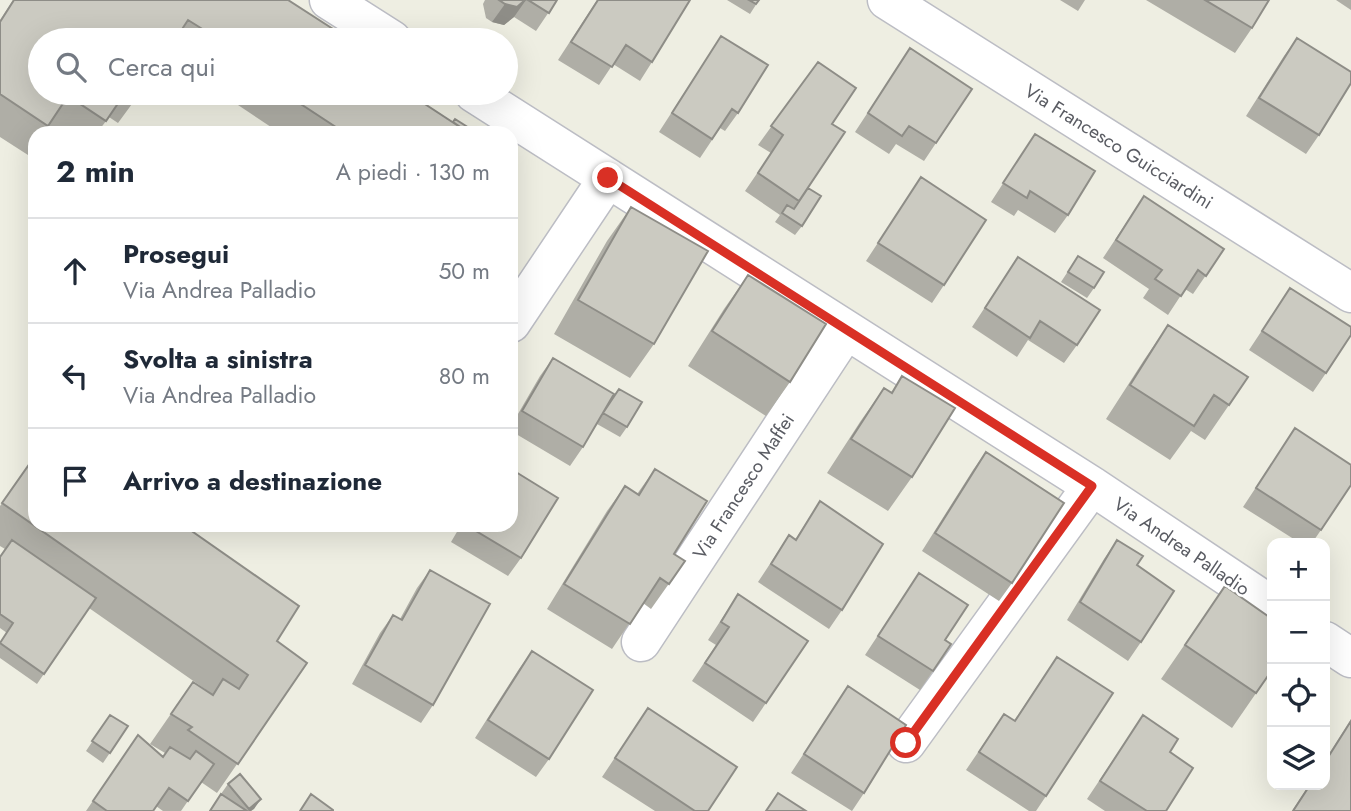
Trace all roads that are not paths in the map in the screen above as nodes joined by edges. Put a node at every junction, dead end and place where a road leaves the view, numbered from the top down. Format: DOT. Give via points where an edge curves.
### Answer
graph roads {
  1 [pos="329,0"];
  2 [pos="887,0"];
  3 [pos="373,28"];
  4 [pos="493,105"];
  5 [pos="608,178"];
  6 [pos="1351,293"];
  7 [pos="518,313"];
  8 [pos="846,330"];
  9 [pos="1092,486"];
  10 [pos="1267,603"];
  11 [pos="641,642"];
  12 [pos="1330,644"];
  13 [pos="1351,659"];
  14 [pos="906,743"];
  1 -- 3 [label="street"];
  2 -- 6 [label="street, Via Francesco Guicciardini"];
  4 -- 5 [label="street, Via Andrea Palladio"];
  5 -- 7 [label="street"];
  5 -- 8 [label="street, Via Andrea Palladio"];
  8 -- 9 [label="street, Via Andrea Palladio"];
  8 -- 11 [label="street, Via Francesco Maffei"];
  9 -- 10 [label="street, Via Andrea Palladio"];
  9 -- 14 [label="street, Via Andrea Palladio"];
  12 -- 13 [label="street"];
}
